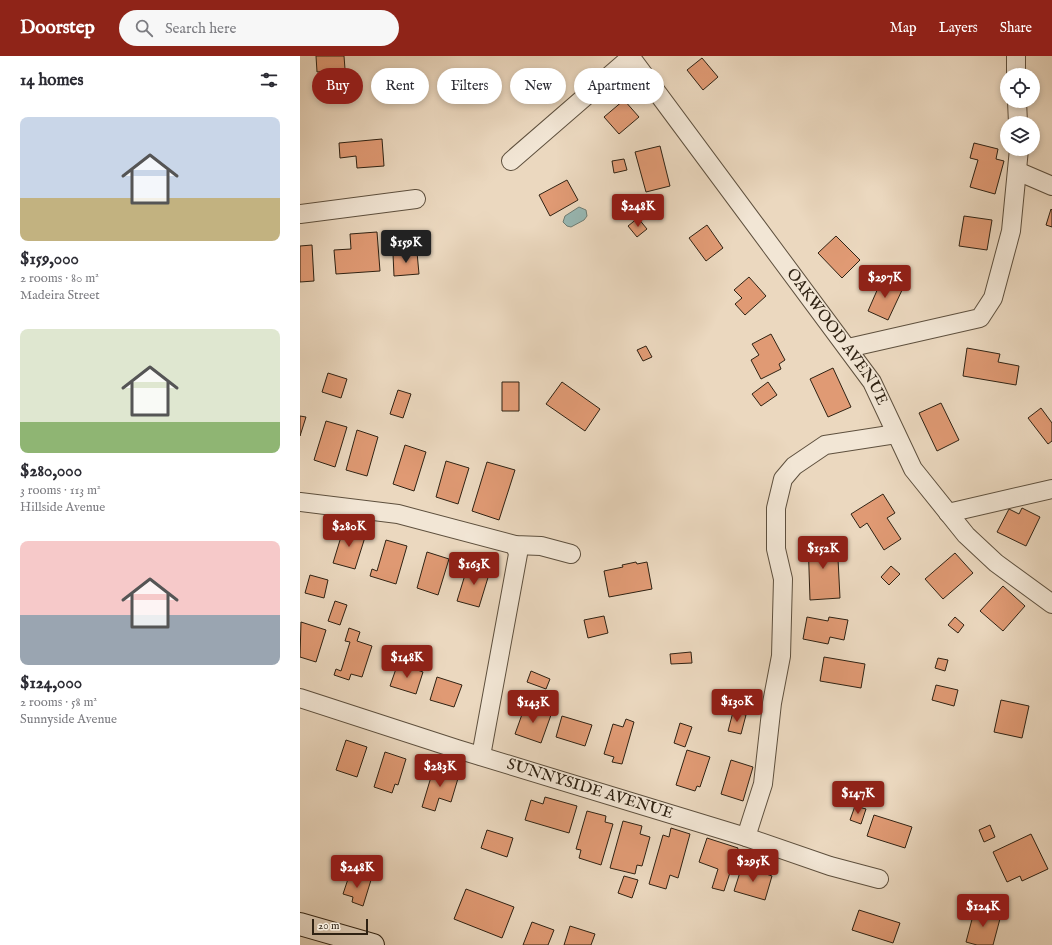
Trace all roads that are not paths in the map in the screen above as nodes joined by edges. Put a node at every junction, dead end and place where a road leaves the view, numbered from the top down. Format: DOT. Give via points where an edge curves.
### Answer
graph roads {
  1 [pos="631,56"];
  2 [pos="1016,56"];
  3 [pos="1016,68"];
  4 [pos="1018,156"];
  5 [pos="511,161"];
  6 [pos="1017,171"];
  7 [pos="1052,186"];
  8 [pos="416,199"];
  9 [pos="300,214"];
  10 [pos="848,348"];
  11 [pos="896,434"];
  12 [pos="1052,489"];
  13 [pos="300,502"];
  14 [pos="948,513"];
  15 [pos="515,545"];
  16 [pos="571,554"];
  17 [pos="1052,604"];
  18 [pos="300,698"];
  19 [pos="481,756"];
  20 [pos="746,837"];
  21 [pos="879,879"];
  22 [pos="300,924"];
  23 [pos="373,945"];
  1 -- 5 [label="street"];
  1 -- 10 [label="street, OAKWOOD AVENUE"];
  2 -- 3 [label="street"];
  4 -- 6 [label="street"];
  6 -- 7 [label="street"];
  6 -- 10 [label="street" via="1011,231 993,298 980,318"];
  8 -- 9 [label="street"];
  10 -- 11 [label="street, OAKWOOD AVENUE" via="872,382"];
  11 -- 14 [label="street, OAKWOOD AVENUE" via="913,469"];
  11 -- 20 [label="street" via="825,445 794,466 783,479 776,508 776,549 783,579 781,656 772,702 763,784"];
  12 -- 14 [label="street"];
  13 -- 15 [label="street" via="398,514"];
  14 -- 17 [label="street, OAKWOOD AVENUE" via="966,535 996,563"];
  15 -- 16 [label="street" via="541,546"];
  15 -- 19 [label="street" via="518,554"];
  18 -- 19 [label="street, SUNNYSIDE AVENUE"];
  19 -- 20 [label="street, SUNNYSIDE AVENUE"];
  20 -- 21 [label="street, SUNNYSIDE AVENUE" via="830,866"];
  22 -- 23 [label="main road"];
}
